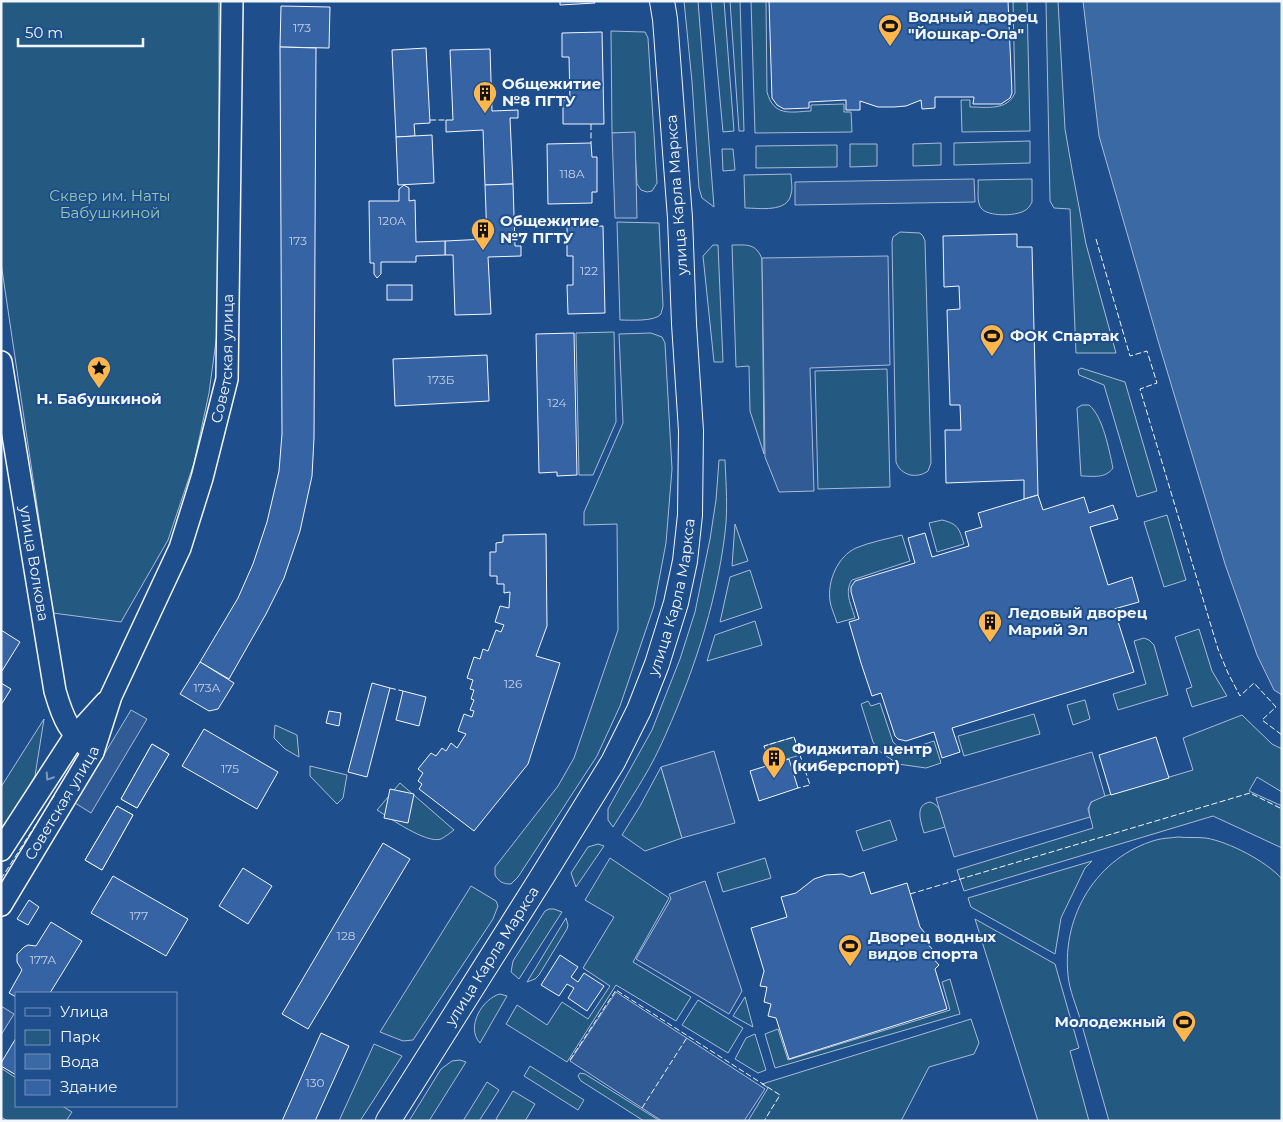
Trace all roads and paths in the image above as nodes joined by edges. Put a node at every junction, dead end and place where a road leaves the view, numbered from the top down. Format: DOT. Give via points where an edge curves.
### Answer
graph roads {
  1 [pos="232,1"];
  2 [pos="662,1"];
  3 [pos="1,362"];
  4 [pos="111,696"];
  5 [pos="76,736"];
  6 [pos="93,752"];
  7 [pos="1,850"];
  8 [pos="1,904"];
  9 [pos="388,1121"];
  1 -- 4 [label="street, Советская улица" via="227,379 180,548"];
  2 -- 9 [label="main road, улица Карла Маркса" via="679,210 691,431 690,515 676,604 639,710 613,762"];
  3 -- 5 [label="street, улица Волкова" via="55,691 66,723"];
  4 -- 5 [label="street, Советская улица"];
  4 -- 6 [label="street, Советская улица"];
  5 -- 6 [label="street, улица Волкова"];
  5 -- 7 [label="street, Советская улица, one-way"];
  6 -- 8 [label="street, Советская улица"];
}
